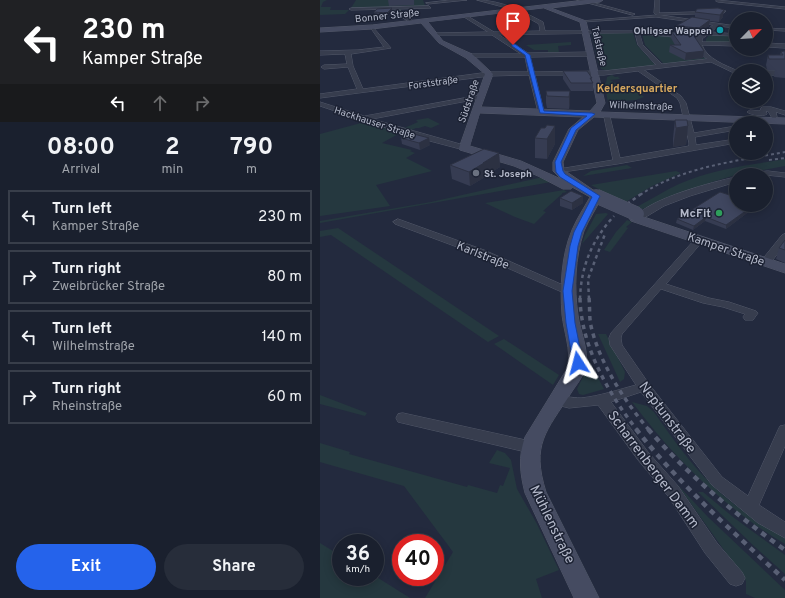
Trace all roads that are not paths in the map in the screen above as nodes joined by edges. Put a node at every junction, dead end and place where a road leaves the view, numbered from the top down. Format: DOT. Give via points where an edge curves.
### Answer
graph roads {
  1 [pos="465,0"];
  2 [pos="481,0"];
  3 [pos="491,0"];
  4 [pos="600,0"];
  5 [pos="657,0"];
  6 [pos="582,1"];
  7 [pos="717,1"];
  8 [pos="543,7"];
  9 [pos="396,8"];
  10 [pos="785,8"];
  11 [pos="350,9"];
  12 [pos="518,10"];
  13 [pos="429,11"];
  14 [pos="724,12"];
  15 [pos="466,16"];
  16 [pos="641,16"];
  17 [pos="583,21"];
  18 [pos="411,22"];
  19 [pos="719,24"];
  20 [pos="729,26"];
  21 [pos="372,27"];
  22 [pos="773,29"];
  23 [pos="320,30"];
  24 [pos="785,30"];
  25 [pos="543,32"];
  26 [pos="586,32"];
  27 [pos="637,32"];
  28 [pos="494,33"];
  29 [pos="706,33"];
  30 [pos="434,34"];
  31 [pos="729,35"];
  32 [pos="699,40"];
  33 [pos="729,44"];
  34 [pos="773,45"];
  35 [pos="785,46"];
  36 [pos="320,53"];
  37 [pos="348,53"];
  38 [pos="591,54"];
  39 [pos="528,55"];
  40 [pos="469,56"];
  41 [pos="713,60"];
  42 [pos="350,65"];
  43 [pos="324,67"];
  44 [pos="661,67"];
  45 [pos="729,68"];
  46 [pos="639,69"];
  47 [pos="773,72"];
  48 [pos="533,73"];
  49 [pos="785,73"];
  50 [pos="489,74"];
  51 [pos="595,74"];
  52 [pos="358,84"];
  53 [pos="329,88"];
  54 [pos="361,91"];
  55 [pos="320,96"];
  56 [pos="481,97"];
  57 [pos="320,104"];
  58 [pos="766,108"];
  59 [pos="476,110"];
  60 [pos="542,112"];
  61 [pos="768,113"];
  62 [pos="785,113"];
  63 [pos="592,114"];
  64 [pos="607,117"];
  65 [pos="363,118"];
  66 [pos="686,118"];
  67 [pos="785,119"];
  68 [pos="729,129"];
  69 [pos="692,135"];
  70 [pos="729,142"];
  71 [pos="464,148"];
  72 [pos="685,150"];
  73 [pos="617,162"];
  74 [pos="523,164"];
  75 [pos="553,171"];
  76 [pos="773,174"];
  77 [pos="785,175"];
  78 [pos="729,181"];
  79 [pos="593,203"];
  80 [pos="638,216"];
  81 [pos="398,222"];
  82 [pos="785,237"];
  83 [pos="699,240"];
  84 [pos="765,263"];
  85 [pos="785,269"];
  86 [pos="659,285"];
  87 [pos="568,291"];
  88 [pos="749,317"];
  89 [pos="644,387"];
  90 [pos="601,398"];
  91 [pos="558,401"];
  92 [pos="402,418"];
  93 [pos="785,430"];
  94 [pos="530,447"];
  95 [pos="750,508"];
  96 [pos="785,531"];
  97 [pos="736,578"];
  98 [pos="587,598"];
  1 -- 13 [label="street"];
  2 -- 3 [label="street"];
  2 -- 12 [label="street"];
  4 -- 6 [label="main road, Bonner Straße"];
  5 -- 14 [label="street" via="658,14"];
  6 -- 8 [label="main road, Bonner Straße"];
  6 -- 16 [label="street"];
  7 -- 10 [label="street"];
  7 -- 14 [label="street"];
  8 -- 12 [label="main road, Bonner Straße"];
  8 -- 17 [label="main road, Talstraße"];
  9 -- 11 [label="street"];
  9 -- 13 [label="street"];
  9 -- 18 [label="street"];
  12 -- 15 [label="main road, Bonner Straße"];
  12 -- 25 [label="street" via="540,22"];
  13 -- 15 [label="main road, Bonner Straße"];
  13 -- 18 [label="main road, Bonner Straße"];
  13 -- 30 [label="main road, Südstraße"];
  14 -- 19 [label="street" via="726,18"];
  15 -- 28 [label="street"];
  16 -- 17 [label="street"];
  16 -- 19 [label="street"];
  16 -- 27 [label="street"];
  17 -- 26 [label="main road, Talstraße"];
  18 -- 21 [label="main road, Bonner Straße"];
  19 -- 20 [label="street"];
  19 -- 29 [label="street"];
  21 -- 23 [label="main road, Bonner Straße"];
  21 -- 37 [label="street" via="388,48"];
  22 -- 24 [label="street"];
  25 -- 26 [label="street"];
  25 -- 28 [label="street"];
  26 -- 27 [label="street"];
  26 -- 38 [label="main road, Talstraße"];
  27 -- 32 [label="street" via="688,36"];
  27 -- 44 [label="street" via="641,45"];
  28 -- 30 [label="street"];
  28 -- 39 [label="street"];
  29 -- 31 [label="street"];
  29 -- 32 [label="street"];
  30 -- 40 [label="main road, Südstraße" via="442,43"];
  32 -- 33 [label="street" via="712,44"];
  32 -- 41 [label="street" via="704,55"];
  34 -- 35 [label="street"];
  36 -- 37 [label="street"];
  37 -- 42 [label="street"];
  38 -- 39 [label="street"];
  38 -- 51 [label="main road, Talstraße"];
  39 -- 40 [label="street"];
  39 -- 48 [label="street"];
  40 -- 50 [label="main road, Südstraße"];
  41 -- 44 [label="street, Forststraße"];
  41 -- 45 [label="street"];
  42 -- 43 [label="street"];
  42 -- 52 [label="street"];
  44 -- 46 [label="street, Forststraße"];
  46 -- 51 [label="street, Forststraße"];
  46 -- 66 [label="street" via="678,95 683,103"];
  47 -- 49 [label="street"];
  48 -- 50 [label="street, Forststraße"];
  48 -- 51 [label="street, Forststraße"];
  48 -- 60 [label="street"];
  50 -- 54 [label="street, Forststraße"];
  50 -- 56 [label="main road, Südstraße"];
  51 -- 63 [label="main road, Talstraße" via="602,103"];
  52 -- 53 [label="street"];
  52 -- 54 [label="street"];
  54 -- 55 [label="street, Forststraße"];
  56 -- 59 [label="main road, Südstraße"];
  56 -- 65 [label="street"];
  57 -- 65 [label="street, Hackhauser Straße"];
  58 -- 61 [label="street"];
  59 -- 60 [label="main road, Wilhelmstraße"];
  59 -- 71 [label="main road, Südstraße"];
  60 -- 63 [label="main road, Wilhelmstraße"];
  61 -- 62 [label="street"];
  61 -- 66 [label="main road, Wilhelmstraße"];
  61 -- 67 [label="main road, Wilhelmstraße"];
  63 -- 66 [label="main road, Wilhelmstraße"];
  63 -- 75 [label="main road" via="574,129"];
  64 -- 73 [label="street"];
  65 -- 71 [label="street, Hackhauser Straße"];
  66 -- 67 [label="main road, Wilhelmstraße"];
  66 -- 69 [label="street"];
  68 -- 69 [label="street"];
  69 -- 72 [label="street" via="693,146"];
  70 -- 72 [label="street"];
  71 -- 74 [label="main road, Hackhauser Straße"];
  72 -- 73 [label="street"];
  73 -- 75 [label="street"];
  74 -- 75 [label="main road, Hackhauser Straße"];
  74 -- 75 [label="main road" via="553,165"];
  75 -- 79 [label="main road, Kamper Straße"];
  76 -- 77 [label="street"];
  78 -- 80 [label="street"];
  79 -- 80 [label="main road, Kamper Straße"];
  79 -- 87 [label="main road, Mühlenstraße" via="578,232"];
  80 -- 83 [label="main road, Kamper Straße"];
  81 -- 87 [label="street, Karlstraße" via="480,252"];
  82 -- 84 [label="street"];
  83 -- 84 [label="main road, Kamper Straße"];
  83 -- 86 [label="street, Neptunstraße"];
  84 -- 85 [label="main road, Kamper Straße"];
  86 -- 88 [label="street" via="752,313"];
  86 -- 89 [label="street, Neptunstraße" via="615,338 616,345"];
  87 -- 91 [label="main road, Mühlenstraße" via="578,363"];
  89 -- 90 [label="street, Scharrenberger Damm"];
  89 -- 95 [label="street, Neptunstraße" via="706,468"];
  90 -- 91 [label="street, Scharrenberger Damm" via="576,404"];
  90 -- 97 [label="street, Scharrenberger Damm"];
  91 -- 94 [label="main road, Mühlenstraße" via="535,434"];
  92 -- 94 [label="street"];
  93 -- 95 [label="street"];
  94 -- 98 [label="main road, Mühlenstraße" via="528,466 531,479"];
  95 -- 96 [label="street, Neptunstraße"];
}
